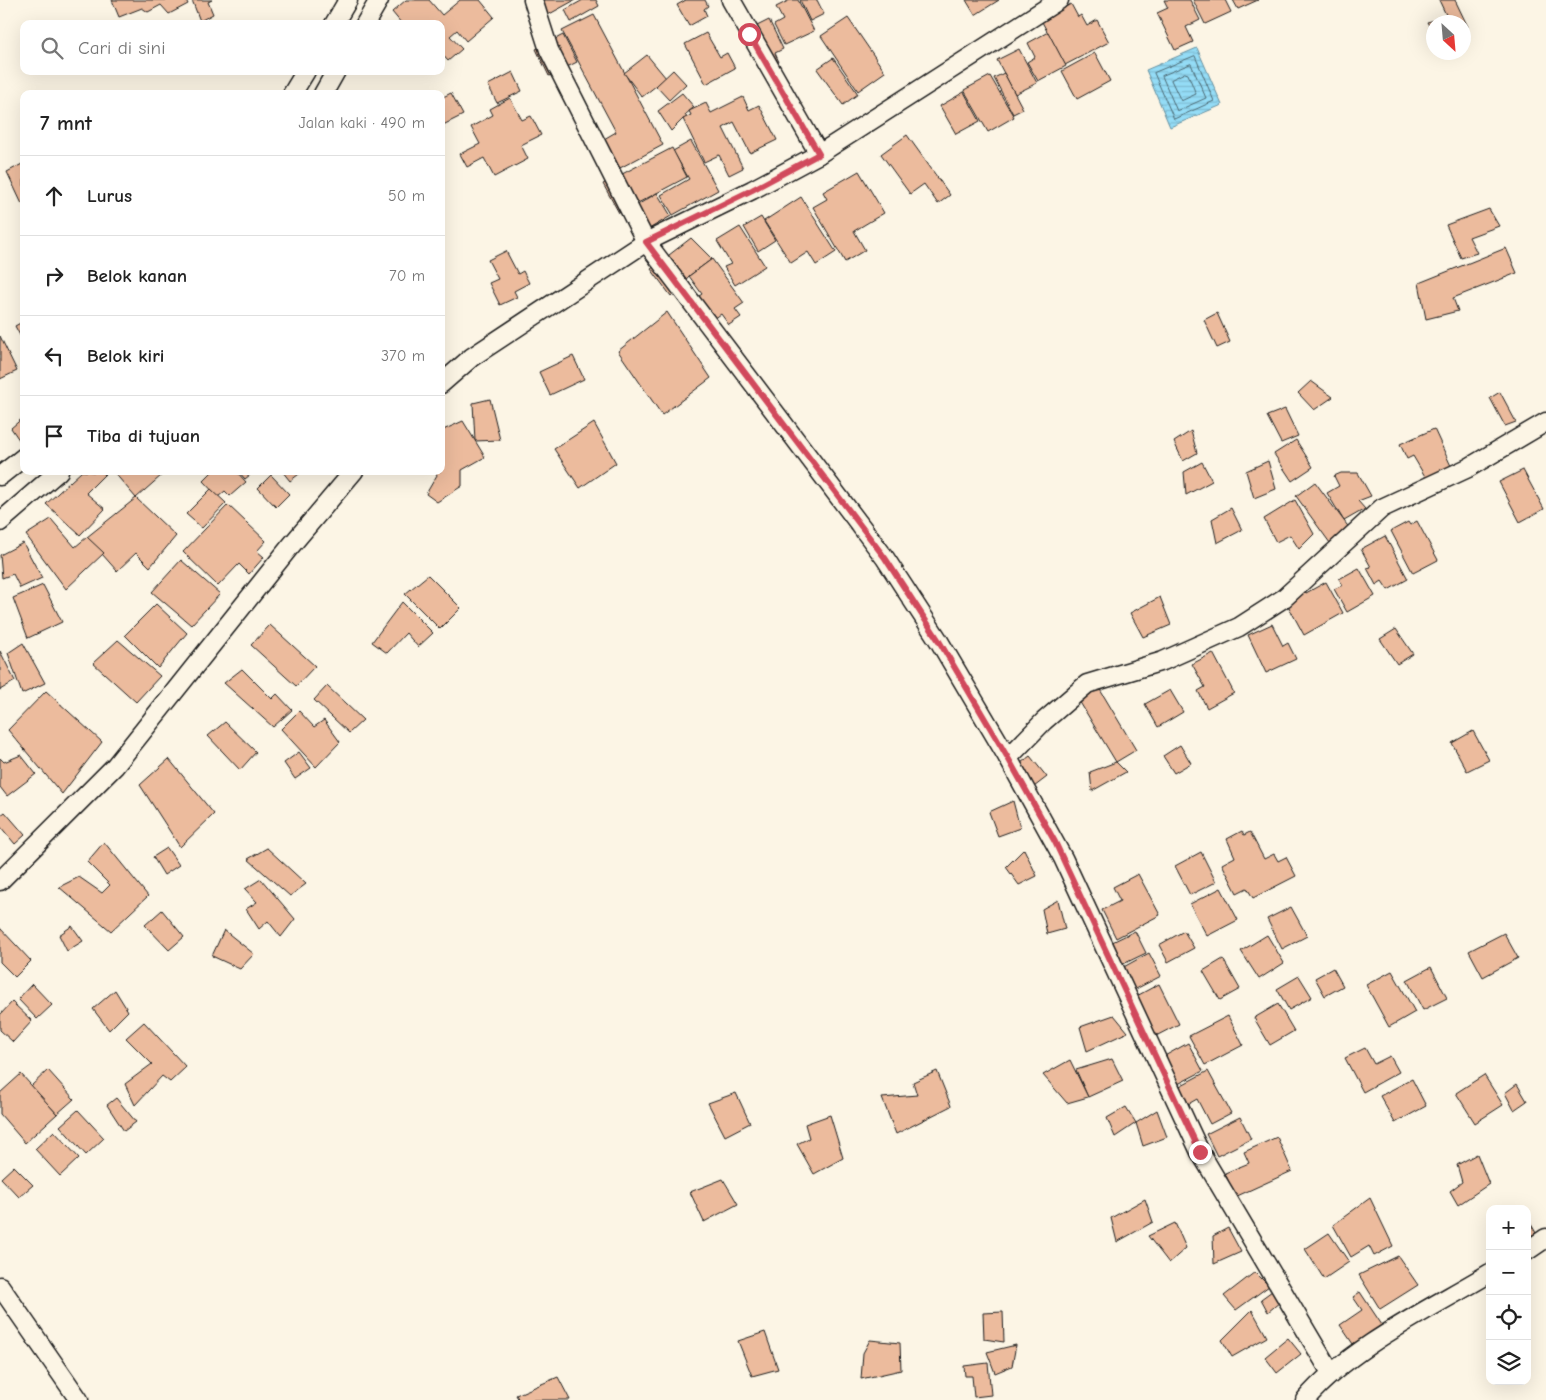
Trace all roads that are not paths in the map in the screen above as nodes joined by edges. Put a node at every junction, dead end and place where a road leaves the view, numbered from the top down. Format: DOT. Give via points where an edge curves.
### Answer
graph roads {
  1 [pos="348,0"];
  2 [pos="379,0"];
  3 [pos="533,0"];
  4 [pos="731,0"];
  5 [pos="1059,0"];
  6 [pos="336,20"];
  7 [pos="367,20"];
  8 [pos="304,75"];
  9 [pos="334,75"];
  10 [pos="294,90"];
  11 [pos="324,90"];
  12 [pos="819,154"];
  13 [pos="646,242"];
  14 [pos="445,381"];
  15 [pos="1546,422"];
  16 [pos="20,460"];
  17 [pos="351,475"];
  18 [pos="0,476"];
  19 [pos="39,478"];
  20 [pos="0,522"];
  21 [pos="1008,758"];
  22 [pos="0,881"];
  23 [pos="1546,1238"];
  24 [pos="1531,1247"];
  25 [pos="1486,1275"];
  26 [pos="0,1286"];
  27 [pos="1330,1373"];
  28 [pos="79,1400"];
  29 [pos="1305,1400"];
  1 -- 6 [label="street"];
  2 -- 7 [label="street"];
  3 -- 13 [label="street" via="549,50"];
  4 -- 12 [label="street"];
  5 -- 12 [label="street"];
  8 -- 10 [label="street"];
  9 -- 11 [label="street"];
  12 -- 13 [label="street"];
  13 -- 14 [label="street" via="472,357"];
  13 -- 21 [label="street" via="885,558 939,641"];
  15 -- 21 [label="street" via="1468,468 1382,508 1284,598 1239,627 1163,661 1087,684"];
  16 -- 18 [label="street"];
  17 -- 22 [label="street" via="116,766"];
  19 -- 20 [label="street"];
  21 -- 27 [label="street" via="1055,842 1200,1152"];
  23 -- 24 [label="street"];
  25 -- 27 [label="street" via="1368,1346"];
  26 -- 28 [label="street"];
  27 -- 29 [label="street"];
}
